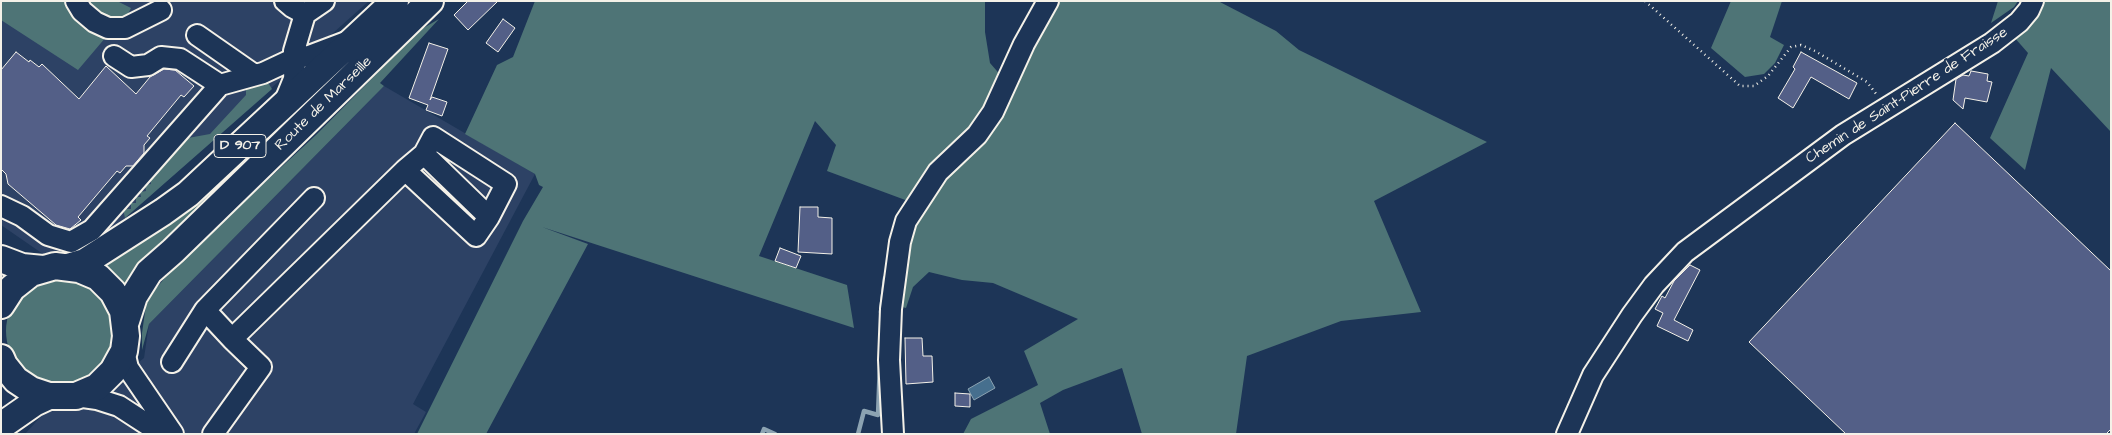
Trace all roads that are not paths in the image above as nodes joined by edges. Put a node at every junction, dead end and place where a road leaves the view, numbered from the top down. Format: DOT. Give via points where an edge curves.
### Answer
graph roads {
  1 [pos="76,1"];
  2 [pos="285,1"];
  3 [pos="324,1"];
  4 [pos="395,1"];
  5 [pos="430,1"];
  6 [pos="1048,1"];
  7 [pos="2033,1"];
  8 [pos="161,10"];
  9 [pos="305,14"];
  10 [pos="197,35"];
  11 [pos="353,40"];
  12 [pos="114,56"];
  13 [pos="295,58"];
  14 [pos="253,74"];
  15 [pos="220,86"];
  16 [pos="283,106"];
  17 [pos="424,154"];
  18 [pos="405,170"];
  19 [pos="314,198"];
  20 [pos="1,206"];
  21 [pos="489,217"];
  22 [pos="1,259"];
  23 [pos="68,266"];
  24 [pos="42,269"];
  25 [pos="1,305"];
  26 [pos="205,310"];
  27 [pos="126,321"];
  28 [pos="232,339"];
  29 [pos="124,350"];
  30 [pos="1,358"];
  31 [pos="172,362"];
  32 [pos="49,396"];
  33 [pos="86,397"];
  34 [pos="1,426"];
  35 [pos="162,434"];
  36 [pos="173,434"];
  37 [pos="213,434"];
  38 [pos="893,434"];
  39 [pos="1567,434"];
  1 -- 8 [label="street" via="88,17 108,28 126,28"];
  2 -- 9 [label="street"];
  3 -- 9 [label="street"];
  4 -- 11 [label="main road, Route de Marseille / D 907"];
  5 -- 27 [label="main road, Route de Marseille / D 907" via="149,272 134,296"];
  6 -- 38 [label="street" via="993,112 977,135 938,172 906,221 891,309 889,360"];
  7 -- 39 [label="street, Chemin de Saint-Pierre de Fraisse" via="2019,22 1992,43 1843,135 1685,252 1654,285 1593,375"];
  9 -- 13 [label="street" via="294,51"];
  10 -- 14 [label="street"];
  11 -- 13 [label="street"];
  11 -- 16 [label="main road, Route de Marseille / D 907"];
  12 -- 15 [label="street" via="131,66 148,65 161,57 180,59"];
  13 -- 14 [label="street" via="263,73"];
  13 -- 16 [label="street" via="294,79"];
  14 -- 15 [label="street"];
  15 -- 20 [label="street" via="92,230 71,242 48,235 22,216"];
  16 -- 23 [label="main road, Route de Marseille / D 907" via="188,194 85,262"];
  17 -- 18 [label="street"];
  17 -- 21 [label="street"];
  17 -- 21 [label="street" via="433,137 506,184"];
  18 -- 21 [label="street" via="476,236"];
  18 -- 28 [label="street"];
  19 -- 26 [label="street"];
  22 -- 24 [label="main road" via="22,267"];
  23 -- 24 [label="main road"];
  23 -- 27 [label="main road" via="88,272 106,284 119,301"];
  24 -- 25 [label="main road" via="21,280"];
  26 -- 28 [label="street"];
  26 -- 31 [label="street"];
  27 -- 29 [label="main road"];
  28 -- 37 [label="street" via="261,367"];
  29 -- 33 [label="main road" via="106,380"];
  29 -- 36 [label="street" via="128,368"];
  30 -- 32 [label="main road" via="16,380"];
  32 -- 33 [label="main road"];
  32 -- 34 [label="main road"];
  33 -- 35 [label="street" via="128,411"];
}
